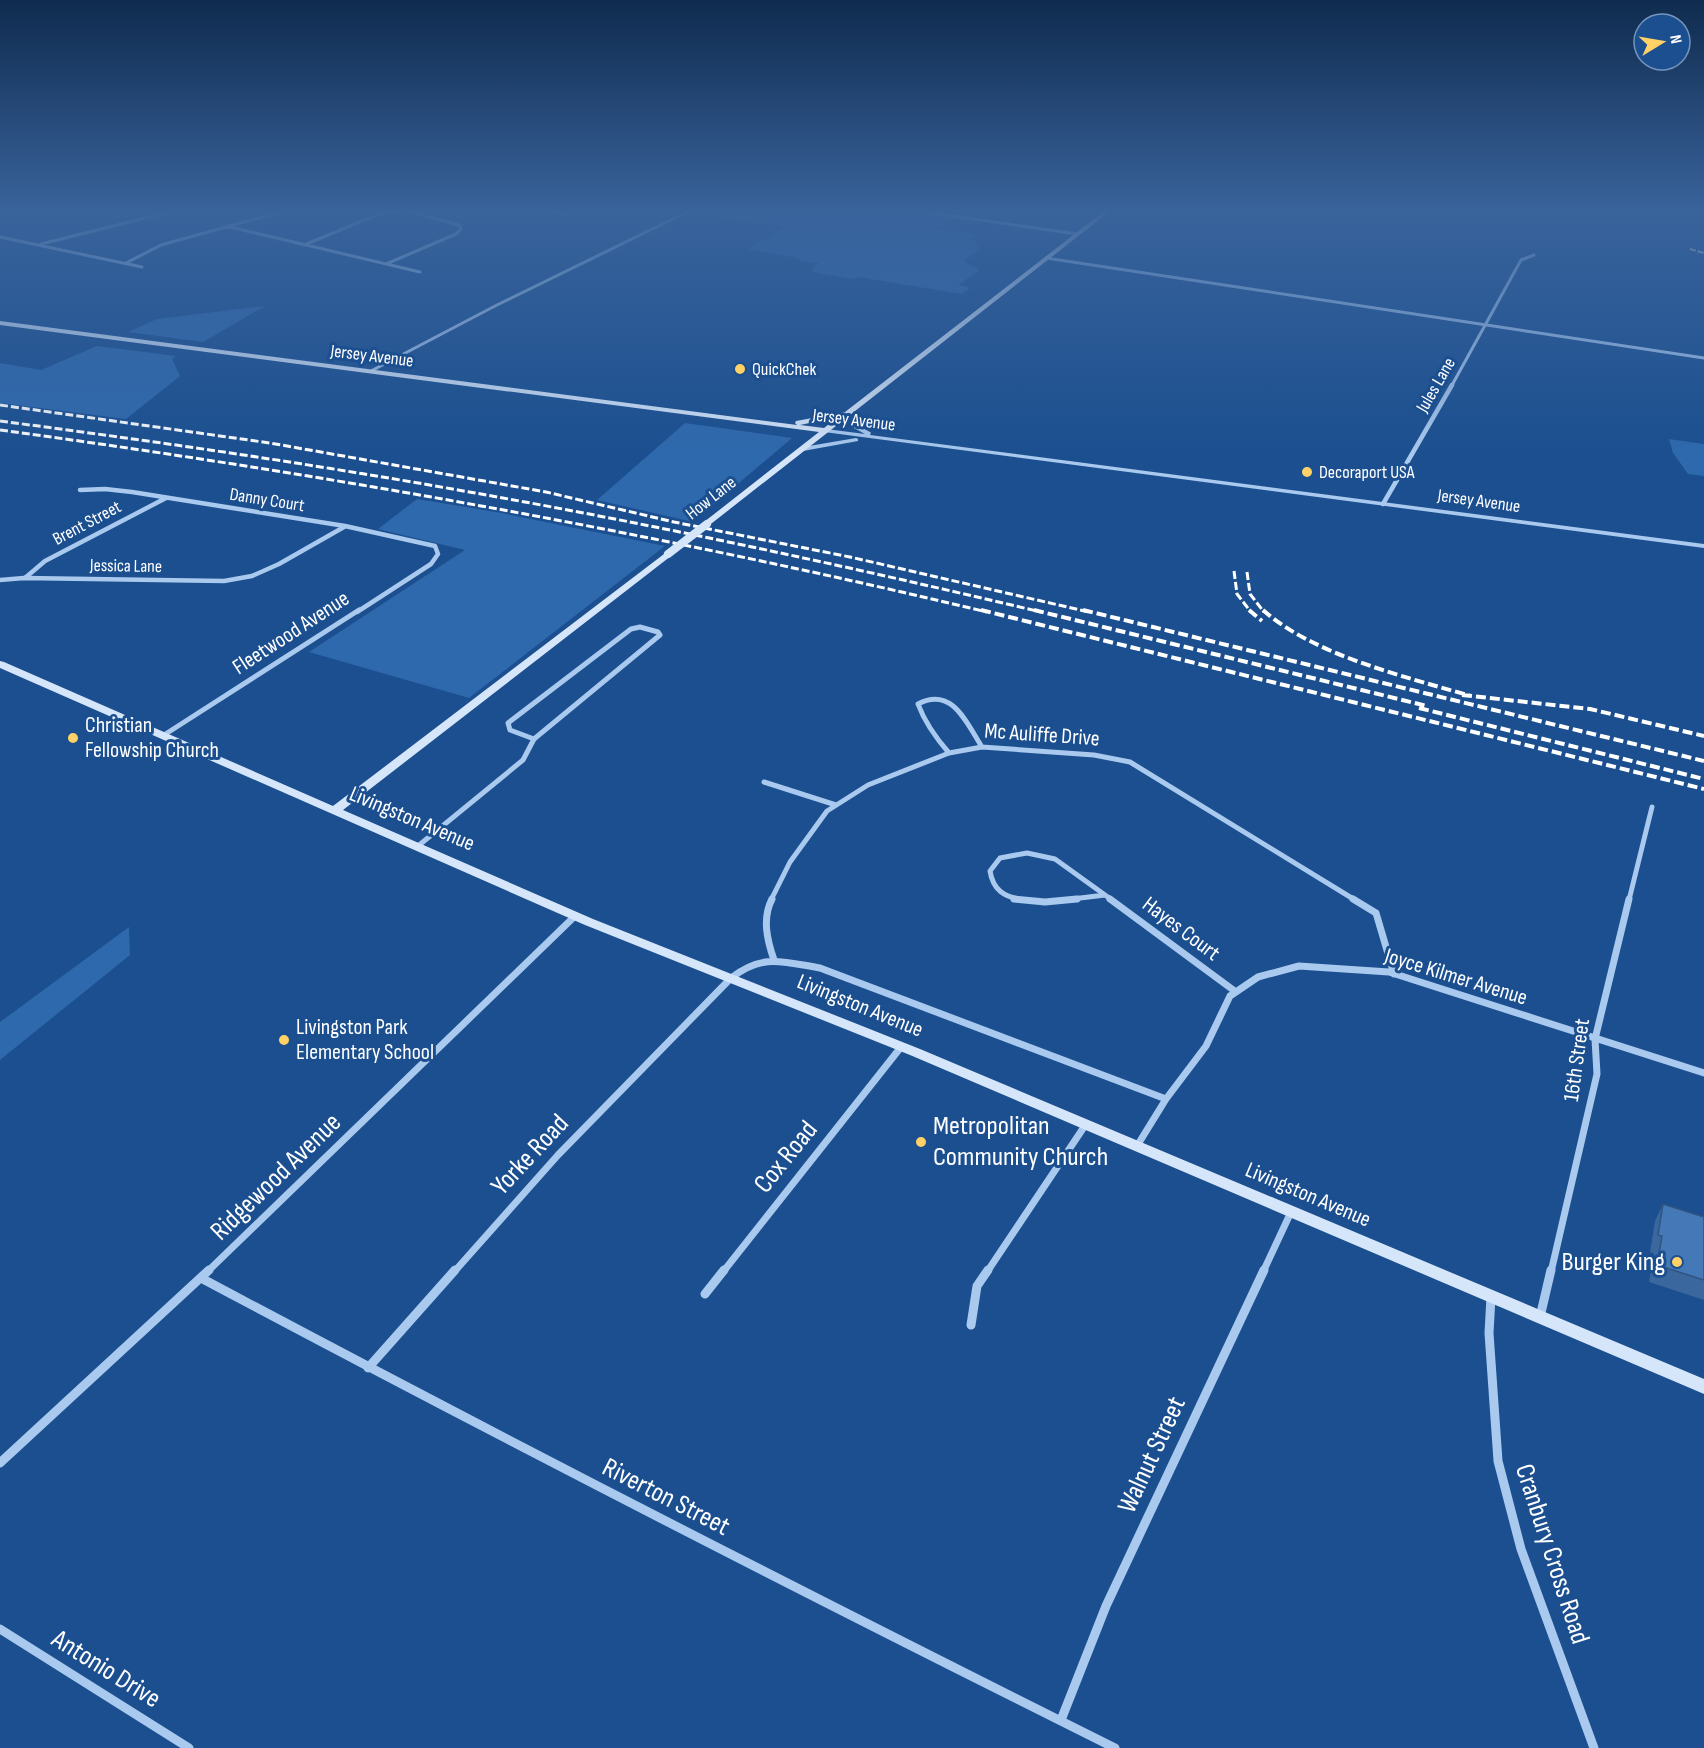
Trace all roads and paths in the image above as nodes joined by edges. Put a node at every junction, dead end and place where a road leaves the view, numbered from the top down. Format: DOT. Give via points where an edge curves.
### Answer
graph roads {
  1 [pos="520,294"];
  2 [pos="1001,294"];
  3 [pos="1280,294"];
  4 [pos="1503,294"];
  5 [pos="0,323"];
  6 [pos="1487,325"];
  7 [pos="1704,358"];
  8 [pos="371,372"];
  9 [pos="848,414"];
  10 [pos="765,423"];
  11 [pos="826,431"];
  12 [pos="882,438"];
  13 [pos="803,448"];
  14 [pos="80,490"];
  15 [pos="166,498"];
  16 [pos="1383,504"];
  17 [pos="345,526"];
  18 [pos="1704,546"];
  19 [pos="435,558"];
  20 [pos="24,578"];
  21 [pos="0,580"];
  22 [pos="0,664"];
  23 [pos="164,735"];
  24 [pos="534,739"];
  25 [pos="982,747"];
  26 [pos="949,753"];
  27 [pos="764,782"];
  28 [pos="836,805"];
  29 [pos="1652,807"];
  30 [pos="335,810"];
  31 [pos="418,846"];
  32 [pos="1104,895"];
  33 [pos="575,916"];
  34 [pos="774,960"];
  35 [pos="1394,974"];
  36 [pos="731,978"];
  37 [pos="1236,992"];
  38 [pos="1595,1039"];
  39 [pos="901,1047"];
  40 [pos="1704,1073"];
  41 [pos="1166,1099"];
  42 [pos="1086,1124"];
  43 [pos="1137,1146"];
  44 [pos="1291,1212"];
  45 [pos="201,1278"];
  46 [pos="705,1294"];
  47 [pos="1491,1297"];
  48 [pos="1540,1318"];
  49 [pos="971,1325"];
  50 [pos="368,1368"];
  51 [pos="1704,1387"];
  52 [pos="0,1463"];
  53 [pos="0,1629"];
  54 [pos="1061,1720"];
  55 [pos="189,1748"];
  56 [pos="1115,1748"];
  57 [pos="1594,1748"];
  1 -- 8 [label="street"];
  2 -- 9 [label="main road, How Lane"];
  3 -- 6 [label="street"];
  4 -- 6 [label="street, Jules Lane"];
  5 -- 8 [label="main road, Jersey Avenue"];
  6 -- 7 [label="street"];
  6 -- 16 [label="street, Jules Lane"];
  8 -- 10 [label="main road, Jersey Avenue"];
  9 -- 10 [label="main road" via="810,422"];
  9 -- 11 [label="main road, How Lane"];
  9 -- 12 [label="street" via="856,428"];
  10 -- 11 [label="main road, Jersey Avenue"];
  10 -- 13 [label="main road" via="798,437"];
  11 -- 12 [label="street, Jersey Avenue"];
  11 -- 13 [label="main road, How Lane"];
  12 -- 13 [label="street"];
  12 -- 16 [label="street, Jersey Avenue"];
  13 -- 30 [label="main road, How Lane, bridge"];
  14 -- 15 [label="street, Danny Court" via="105,489"];
  15 -- 17 [label="street, Danny Court"];
  15 -- 20 [label="street, Brent Street" via="45,561"];
  16 -- 18 [label="street, Jersey Avenue"];
  17 -- 19 [label="street, Danny Court" via="435,546"];
  17 -- 20 [label="street, Jessica Lane" via="252,576 224,580"];
  19 -- 23 [label="street, Fleetwood Avenue"];
  20 -- 21 [label="street, Jessica Lane"];
  22 -- 23 [label="main road, Livingston Avenue"];
  23 -- 30 [label="main road, Livingston Avenue"];
  24 -- 24 [label="street" via="660,635 658,632 631,629 508,723 510,730"];
  24 -- 31 [label="street" via="523,760"];
  25 -- 26 [label="street, Mc Auliffe Drive"];
  25 -- 26 [label="street" via="953,705 946,698 933,697 918,704 930,732"];
  25 -- 35 [label="street, Mc Auliffe Drive" via="1094,755 1130,762 1376,914"];
  26 -- 28 [label="street, Mc Auliffe Drive" via="868,785"];
  27 -- 28 [label="street"];
  28 -- 34 [label="street, Mc Auliffe Drive" via="827,811 790,862 766,911 768,944"];
  29 -- 38 [label="street, 16th Street"];
  30 -- 31 [label="main road, Livingston Avenue"];
  31 -- 33 [label="main road, Livingston Avenue"];
  32 -- 32 [label="street, Hayes Court" via="1055,859 1027,853 1000,858 990,871 992,884 1004,896 1019,901"];
  32 -- 37 [label="street, Hayes Court"];
  33 -- 36 [label="main road, Livingston Avenue"];
  33 -- 45 [label="street, Ridgewood Avenue"];
  34 -- 36 [label="street" via="746,966"];
  34 -- 41 [label="street" via="820,968"];
  35 -- 37 [label="street, Joyce Kilmer Avenue" via="1299,966 1258,977"];
  35 -- 38 [label="street, Joyce Kilmer Avenue"];
  36 -- 39 [label="main road, Livingston Avenue"];
  36 -- 50 [label="street, Yorke Road" via="558,1155"];
  37 -- 41 [label="street, Joyce Kilmer Avenue" via="1230,996 1206,1046"];
  38 -- 40 [label="street, Joyce Kilmer Avenue"];
  38 -- 48 [label="street, 16th Street" via="1597,1074"];
  39 -- 42 [label="main road, Livingston Avenue"];
  39 -- 46 [label="street, Cox Road"];
  41 -- 43 [label="street, Joyce Kilmer Avenue"];
  42 -- 43 [label="main road, Livingston Avenue"];
  42 -- 49 [label="street" via="977,1286"];
  43 -- 44 [label="main road, Livingston Avenue"];
  44 -- 47 [label="main road, Livingston Avenue"];
  44 -- 54 [label="street, Walnut Street" via="1106,1606"];
  45 -- 50 [label="street, Riverton Street"];
  45 -- 52 [label="street, Ridgewood Avenue"];
  47 -- 48 [label="main road, Livingston Avenue"];
  47 -- 57 [label="street, Cranbury Cross Road" via="1489,1333 1498,1461 1521,1549"];
  48 -- 51 [label="main road, Livingston Avenue"];
  50 -- 54 [label="street, Riverton Street" via="764,1573"];
  53 -- 55 [label="street, Antonio Drive"];
  54 -- 56 [label="street, Riverton Street"];
}
